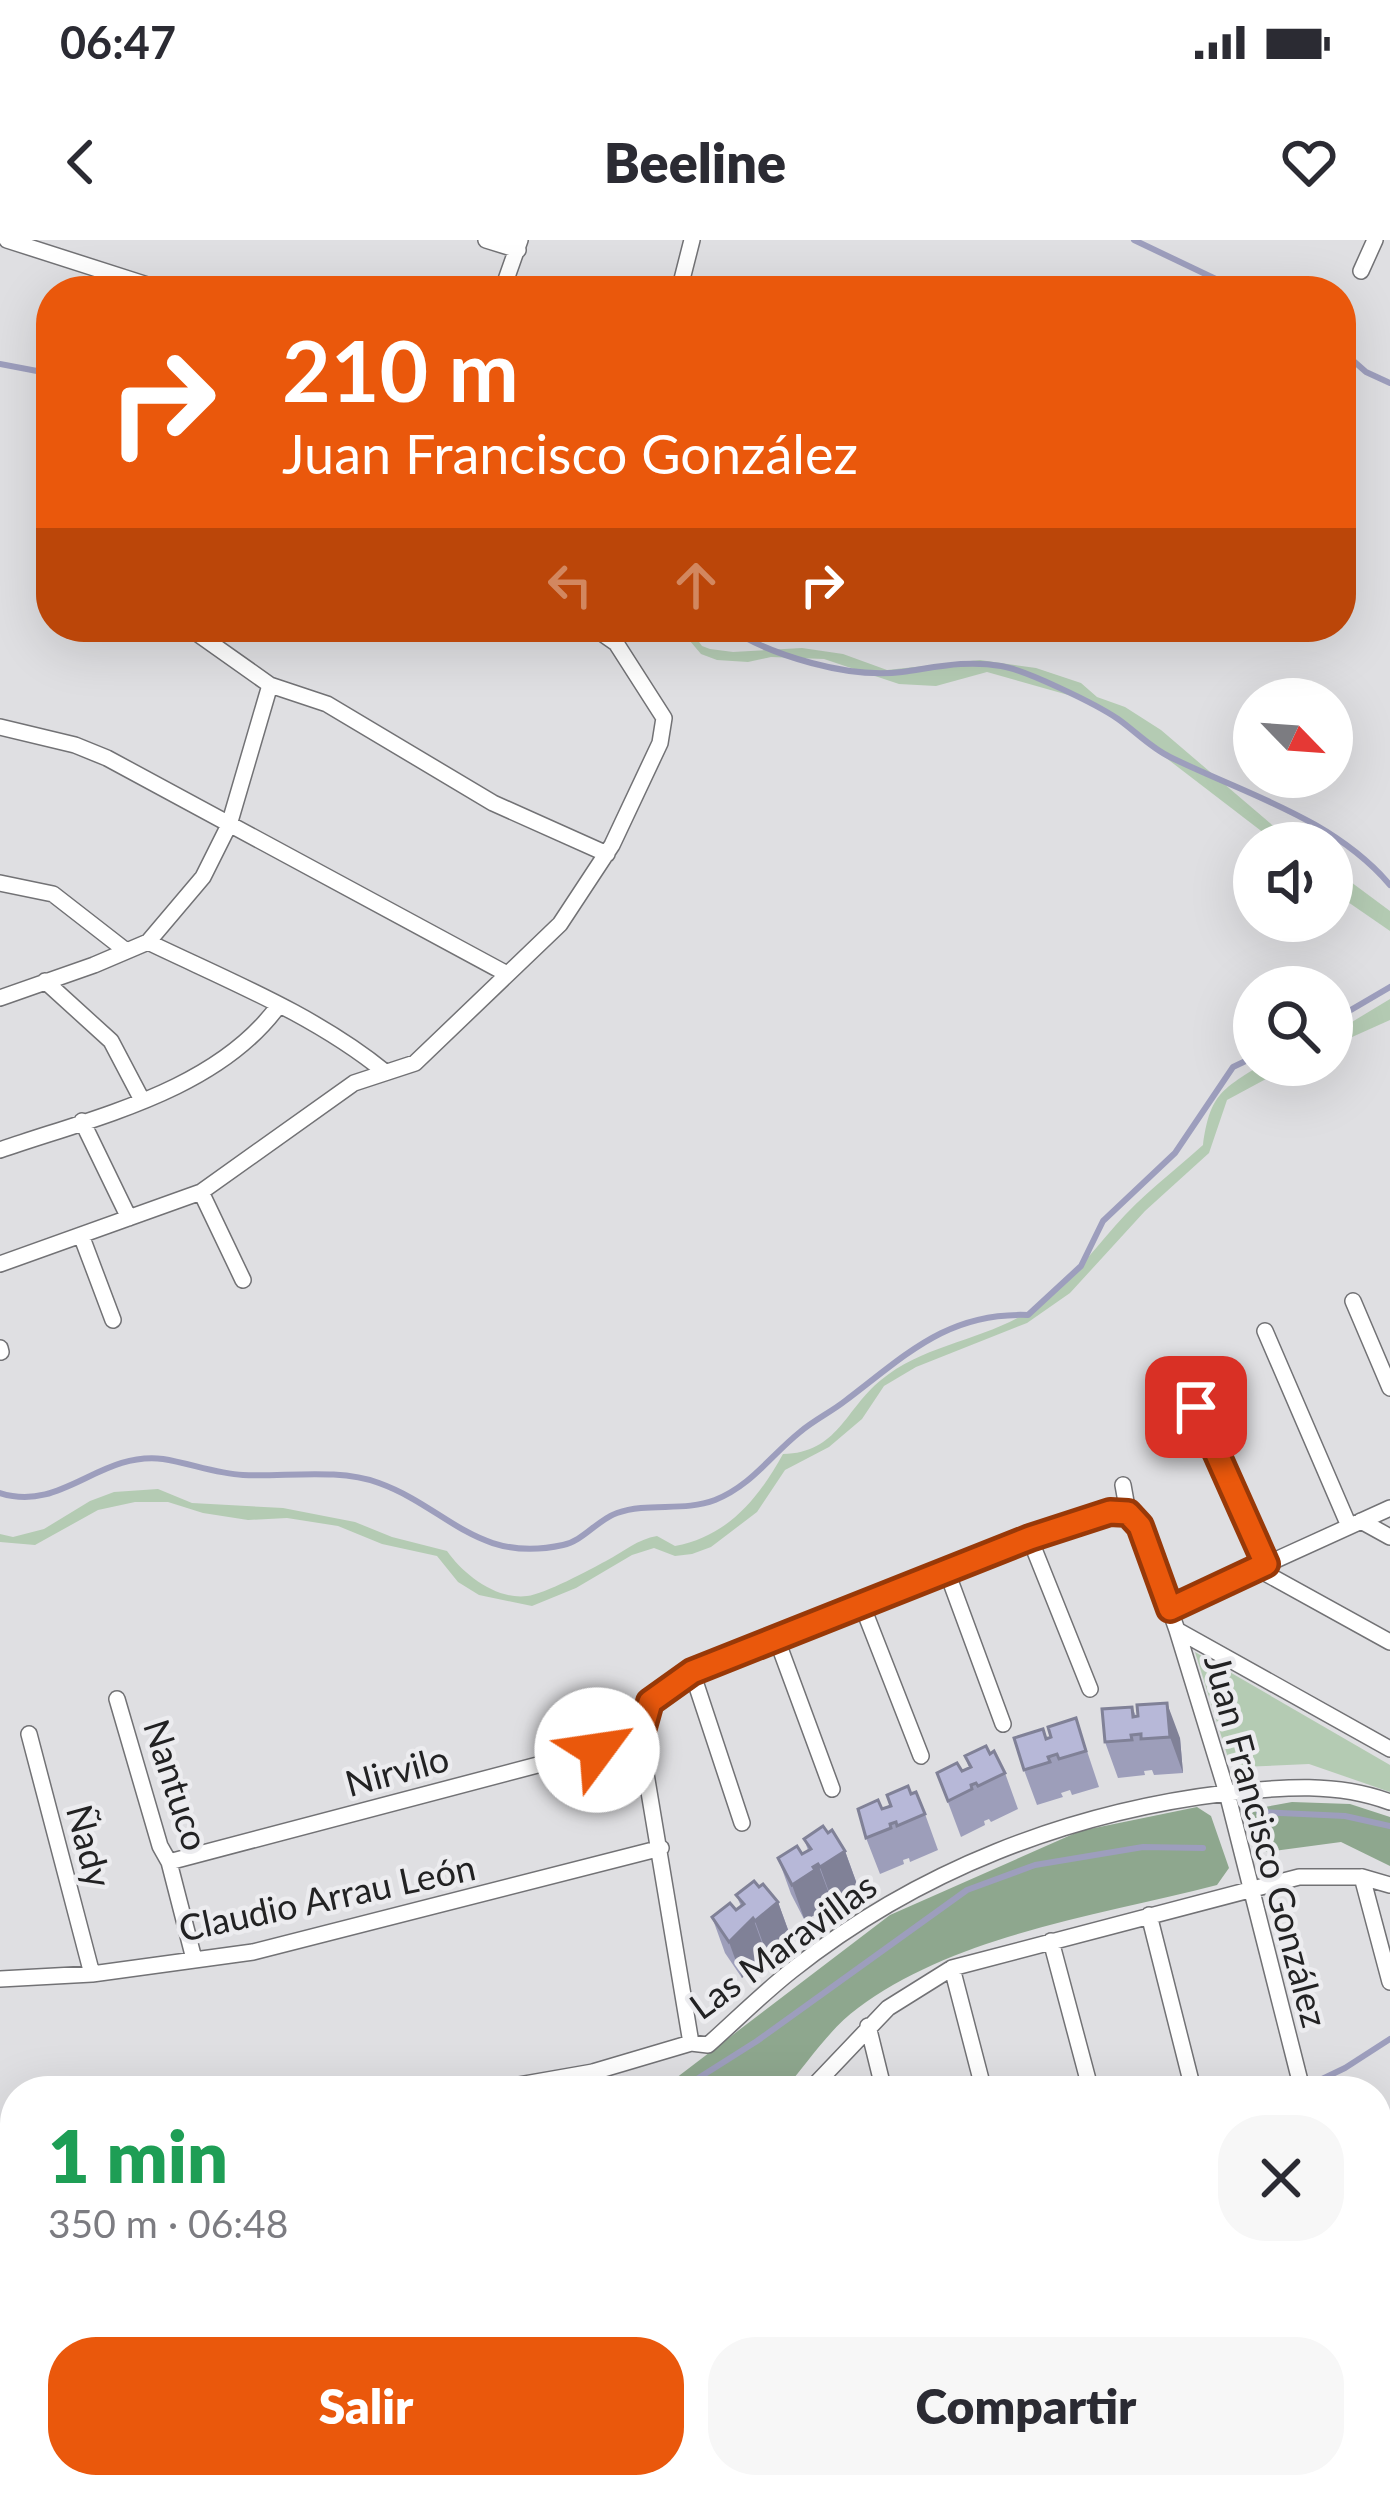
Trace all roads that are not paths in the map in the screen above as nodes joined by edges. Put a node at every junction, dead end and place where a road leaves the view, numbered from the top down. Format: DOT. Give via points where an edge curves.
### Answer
graph roads {
  1 [pos="7,240"];
  2 [pos="486,240"];
  3 [pos="692,240"];
  4 [pos="1375,240"];
  5 [pos="519,245"];
  6 [pos="1361,271"];
  7 [pos="104,276"];
  8 [pos="508,276"];
  9 [pos="683,276"];
  10 [pos="209,642"];
  11 [pos="615,642"];
  12 [pos="270,685"];
  13 [pos="0,727"];
  14 [pos="230,825"];
  15 [pos="607,854"];
  16 [pos="0,883"];
  17 [pos="148,942"];
  18 [pos="125,950"];
  19 [pos="507,974"];
  20 [pos="45,981"];
  21 [pos="0,998"];
  22 [pos="279,1005"];
  23 [pos="385,1072"];
  24 [pos="142,1100"];
  25 [pos="82,1121"];
  26 [pos="0,1150"];
  27 [pos="201,1192"];
  28 [pos="129,1218"];
  29 [pos="81,1235"];
  30 [pos="0,1264"];
  31 [pos="243,1280"];
  32 [pos="1353,1301"];
  33 [pos="113,1320"];
  34 [pos="1264,1331"];
  35 [pos="1390,1388"];
  36 [pos="1196,1407"];
  37 [pos="1123,1485"];
  38 [pos="1390,1508"];
  39 [pos="1128,1513"];
  40 [pos="1355,1524"];
  41 [pos="1390,1537"];
  42 [pos="1030,1538"];
  43 [pos="1261,1566"];
  44 [pos="947,1572"];
  45 [pos="862,1605"];
  46 [pos="1170,1609"];
  47 [pos="1177,1630"];
  48 [pos="777,1640"];
  49 [pos="1390,1642"];
  50 [pos="692,1672"];
  51 [pos="1090,1689"];
  52 [pos="117,1700"];
  53 [pos="1003,1724"];
  54 [pos="29,1734"];
  55 [pos="640,1738"];
  56 [pos="1390,1749"];
  57 [pos="921,1756"];
  58 [pos="832,1789"];
  59 [pos="1227,1793"];
  60 [pos="1390,1802"];
  61 [pos="742,1822"];
  62 [pos="661,1849"];
  63 [pos="169,1862"];
  64 [pos="1362,1877"];
  65 [pos="1390,1885"];
  66 [pos="1249,1890"];
  67 [pos="1149,1915"];
  68 [pos="1051,1941"];
  69 [pos="194,1959"];
  70 [pos="952,1968"];
  71 [pos="92,1974"];
  72 [pos="0,1979"];
  73 [pos="1390,1982"];
  74 [pos="868,2026"];
  75 [pos="691,2043"];
  76 [pos="569,2076"];
  77 [pos="823,2076"];
  78 [pos="880,2076"];
  79 [pos="980,2076"];
  80 [pos="1087,2076"];
  81 [pos="1190,2076"];
  82 [pos="1299,2076"];
  1 -- 7 [label="street"];
  2 -- 5 [label="street"];
  3 -- 9 [label="street"];
  4 -- 6 [label="street"];
  5 -- 8 [label="street"];
  10 -- 12 [label="street"];
  11 -- 15 [label="street" via="664,718"];
  12 -- 14 [label="street"];
  12 -- 15 [label="street" via="328,704 493,803"];
  13 -- 14 [label="street" via="107,758"];
  14 -- 17 [label="street" via="203,877"];
  14 -- 19 [label="street"];
  15 -- 19 [label="street" via="560,924"];
  16 -- 18 [label="street" via="53,894"];
  17 -- 18 [label="street"];
  17 -- 22 [label="street"];
  18 -- 20 [label="street"];
  19 -- 23 [label="street" via="415,1063"];
  20 -- 21 [label="street"];
  20 -- 24 [label="street" via="111,1041"];
  22 -- 23 [label="street"];
  22 -- 24 [label="street" via="214,1066"];
  23 -- 27 [label="street" via="354,1083"];
  24 -- 25 [label="street"];
  25 -- 26 [label="street"];
  25 -- 28 [label="street"];
  27 -- 28 [label="street"];
  27 -- 31 [label="street"];
  28 -- 29 [label="street"];
  29 -- 30 [label="street"];
  29 -- 33 [label="street"];
  32 -- 35 [label="street"];
  34 -- 40 [label="street"];
  36 -- 43 [label="street"];
  37 -- 39 [label="street, Juan Francisco González"];
  38 -- 40 [label="street"];
  39 -- 42 [label="street"];
  39 -- 46 [label="street, Juan Francisco González"];
  40 -- 41 [label="street"];
  40 -- 43 [label="street"];
  42 -- 44 [label="street"];
  42 -- 51 [label="street"];
  43 -- 46 [label="street"];
  43 -- 49 [label="street"];
  44 -- 45 [label="street"];
  44 -- 53 [label="street"];
  45 -- 48 [label="street"];
  45 -- 57 [label="street"];
  46 -- 47 [label="street, Juan Francisco González"];
  47 -- 56 [label="street"];
  47 -- 59 [label="street, Juan Francisco González"];
  48 -- 50 [label="street"];
  48 -- 58 [label="street"];
  50 -- 55 [label="street" via="650,1702"];
  50 -- 61 [label="street"];
  52 -- 63 [label="street, Nantuco"];
  54 -- 71 [label="street, Ñady"];
  55 -- 62 [label="street"];
  55 -- 63 [label="street, Nirvilo"];
  59 -- 60 [label="street, Las Maravillas" via="1311,1787"];
  59 -- 66 [label="street, Juan Francisco González"];
  59 -- 75 [label="street, Las Maravillas" via="1081,1821 946,1874 826,1945 709,2044"];
  62 -- 69 [label="street, Claudio Arrau León" via="296,1942"];
  62 -- 75 [label="street"];
  63 -- 69 [label="street, Nantuco"];
  64 -- 65 [label="street"];
  64 -- 66 [label="street" via="1299,1877"];
  64 -- 73 [label="street"];
  66 -- 67 [label="street"];
  66 -- 82 [label="street, Juan Francisco González"];
  67 -- 68 [label="street"];
  67 -- 81 [label="street"];
  68 -- 70 [label="street"];
  68 -- 80 [label="street"];
  69 -- 71 [label="street, Claudio Arrau León"];
  70 -- 74 [label="street"];
  70 -- 79 [label="street"];
  71 -- 72 [label="street, Claudio Arrau León"];
  74 -- 77 [label="street"];
  74 -- 78 [label="street"];
  75 -- 76 [label="street, Las Maravillas"];
}
